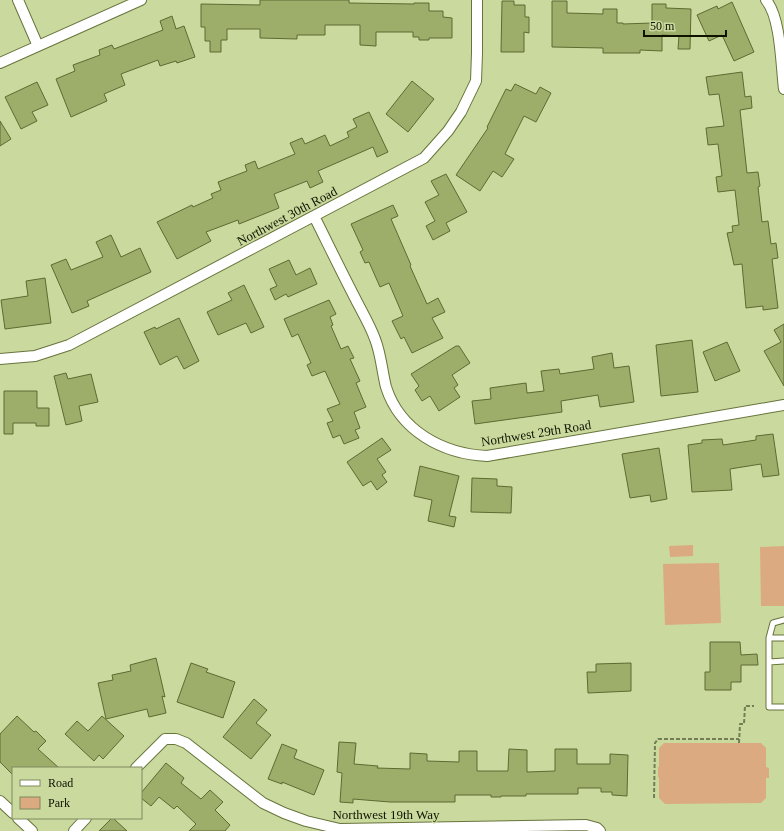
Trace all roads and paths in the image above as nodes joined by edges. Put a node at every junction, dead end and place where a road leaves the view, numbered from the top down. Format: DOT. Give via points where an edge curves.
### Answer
graph roads {
  1 [pos="18,0"];
  2 [pos="141,0"];
  3 [pos="477,0"];
  4 [pos="766,0"];
  5 [pos="38,46"];
  6 [pos="0,63"];
  7 [pos="784,89"];
  8 [pos="314,216"];
  9 [pos="0,359"];
  10 [pos="784,405"];
  11 [pos="784,620"];
  12 [pos="769,638"];
  13 [pos="784,638"];
  14 [pos="769,662"];
  15 [pos="784,662"];
  16 [pos="754,706"];
  17 [pos="784,707"];
  18 [pos="739,738"];
  19 [pos="739,743"];
  20 [pos="137,767"];
  21 [pos="654,798"];
  22 [pos="0,801"];
  23 [pos="12,812"];
  24 [pos="19,819"];
  25 [pos="85,819"];
  26 [pos="32,831"];
  27 [pos="74,831"];
  28 [pos="600,831"];
  1 -- 5 [label="street"];
  2 -- 5 [label="street"];
  3 -- 8 [label="street, Northwest 30th Road" via="476,81 448,132 424,158"];
  4 -- 7 [label="street" via="776,24"];
  5 -- 6 [label="street"];
  8 -- 9 [label="street, Northwest 30th Road" via="69,345 35,356"];
  8 -- 10 [label="street, Northwest 29th Road" via="376,340 393,404 418,432 428,440 450,450 474,456 487,456"];
  11 -- 12 [label="lane" via="773,622"];
  12 -- 13 [label="lane"];
  12 -- 14 [label="lane"];
  14 -- 15 [label="lane"];
  14 -- 17 [label="lane" via="769,707"];
  16 -- 18 [label="path" via="745,706 744,724 740,724"];
  18 -- 19 [label="path"];
  18 -- 21 [label="path" via="658,738 655,743"];
  20 -- 28 [label="street, Northwest 19th Way" via="165,739 176,738 263,803 306,822 328,827 340,829 586,825"];
  22 -- 23 [label="street"];
  24 -- 26 [label="street"];
  25 -- 27 [label="street"];
}
